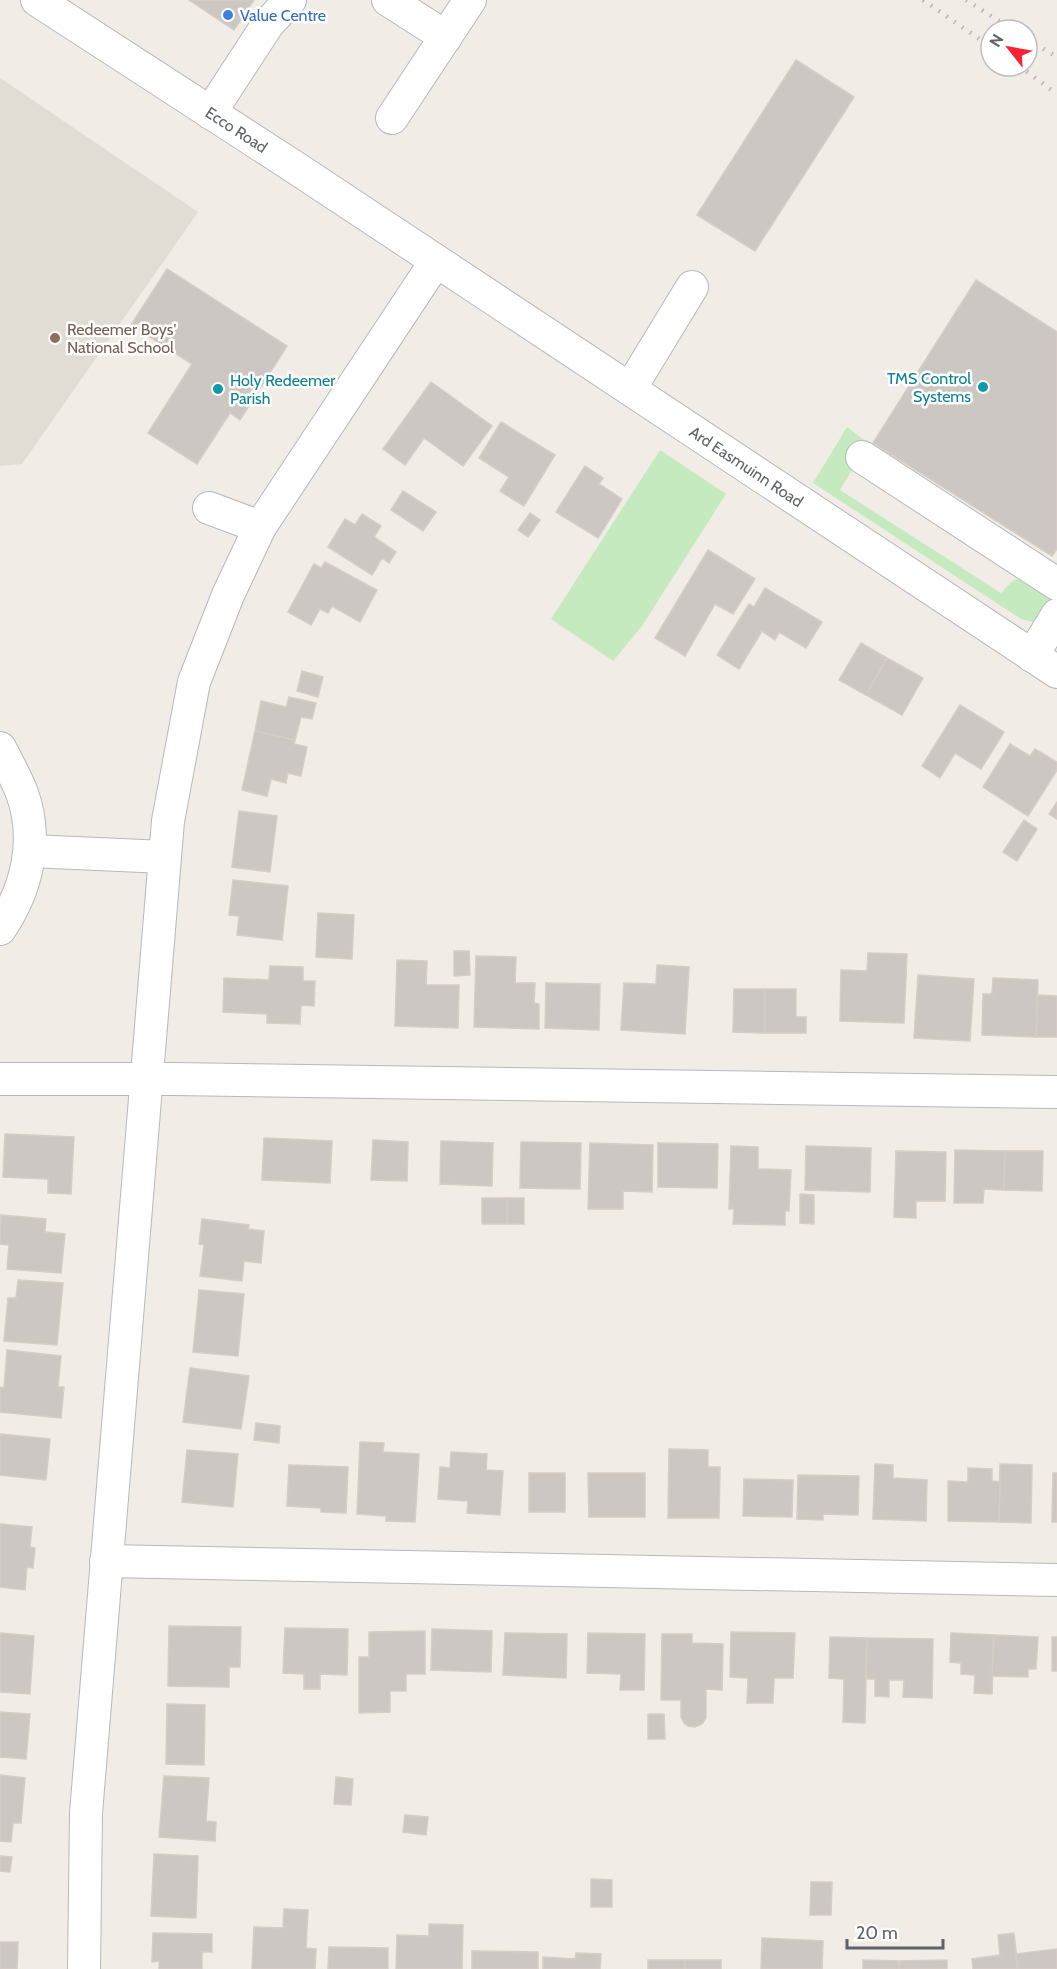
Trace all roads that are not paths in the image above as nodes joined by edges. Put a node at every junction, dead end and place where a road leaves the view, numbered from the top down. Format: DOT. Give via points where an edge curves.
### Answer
graph roads {
  1 [pos="37,0"];
  2 [pos="290,0"];
  3 [pos="388,0"];
  4 [pos="470,0"];
  5 [pos="446,37"];
  6 [pos="210,113"];
  7 [pos="392,118"];
  8 [pos="436,261"];
  9 [pos="692,287"];
  10 [pos="630,389"];
  11 [pos="862,457"];
  12 [pos="209,508"];
  13 [pos="260,527"];
  14 [pos="1057,584"];
  15 [pos="1057,615"];
  16 [pos="1044,664"];
  17 [pos="0,748"];
  18 [pos="30,851"];
  19 [pos="165,857"];
  20 [pos="0,929"];
  21 [pos="0,1078"];
  22 [pos="147,1078"];
  23 [pos="1057,1092"];
  24 [pos="106,1562"];
  25 [pos="1057,1580"];
  26 [pos="84,1969"];
  1 -- 6 [label="street, Ecco Road"];
  2 -- 6 [label="street" via="268,24"];
  3 -- 5 [label="street"];
  4 -- 5 [label="street"];
  5 -- 7 [label="street"];
  6 -- 8 [label="street, Ecco Road"];
  8 -- 10 [label="street, Ard Easmuinn Road"];
  8 -- 13 [label="street"];
  9 -- 10 [label="street"];
  10 -- 16 [label="street, Ard Easmuinn Road"];
  11 -- 14 [label="street"];
  12 -- 13 [label="street"];
  13 -- 19 [label="street" via="194,682"];
  15 -- 16 [label="street"];
  17 -- 18 [label="street" via="28,814"];
  18 -- 19 [label="street"];
  18 -- 20 [label="street" via="19,896"];
  19 -- 22 [label="street"];
  21 -- 22 [label="street"];
  22 -- 23 [label="street"];
  22 -- 24 [label="street"];
  24 -- 25 [label="street"];
  24 -- 26 [label="street" via="86,1813"];
}
